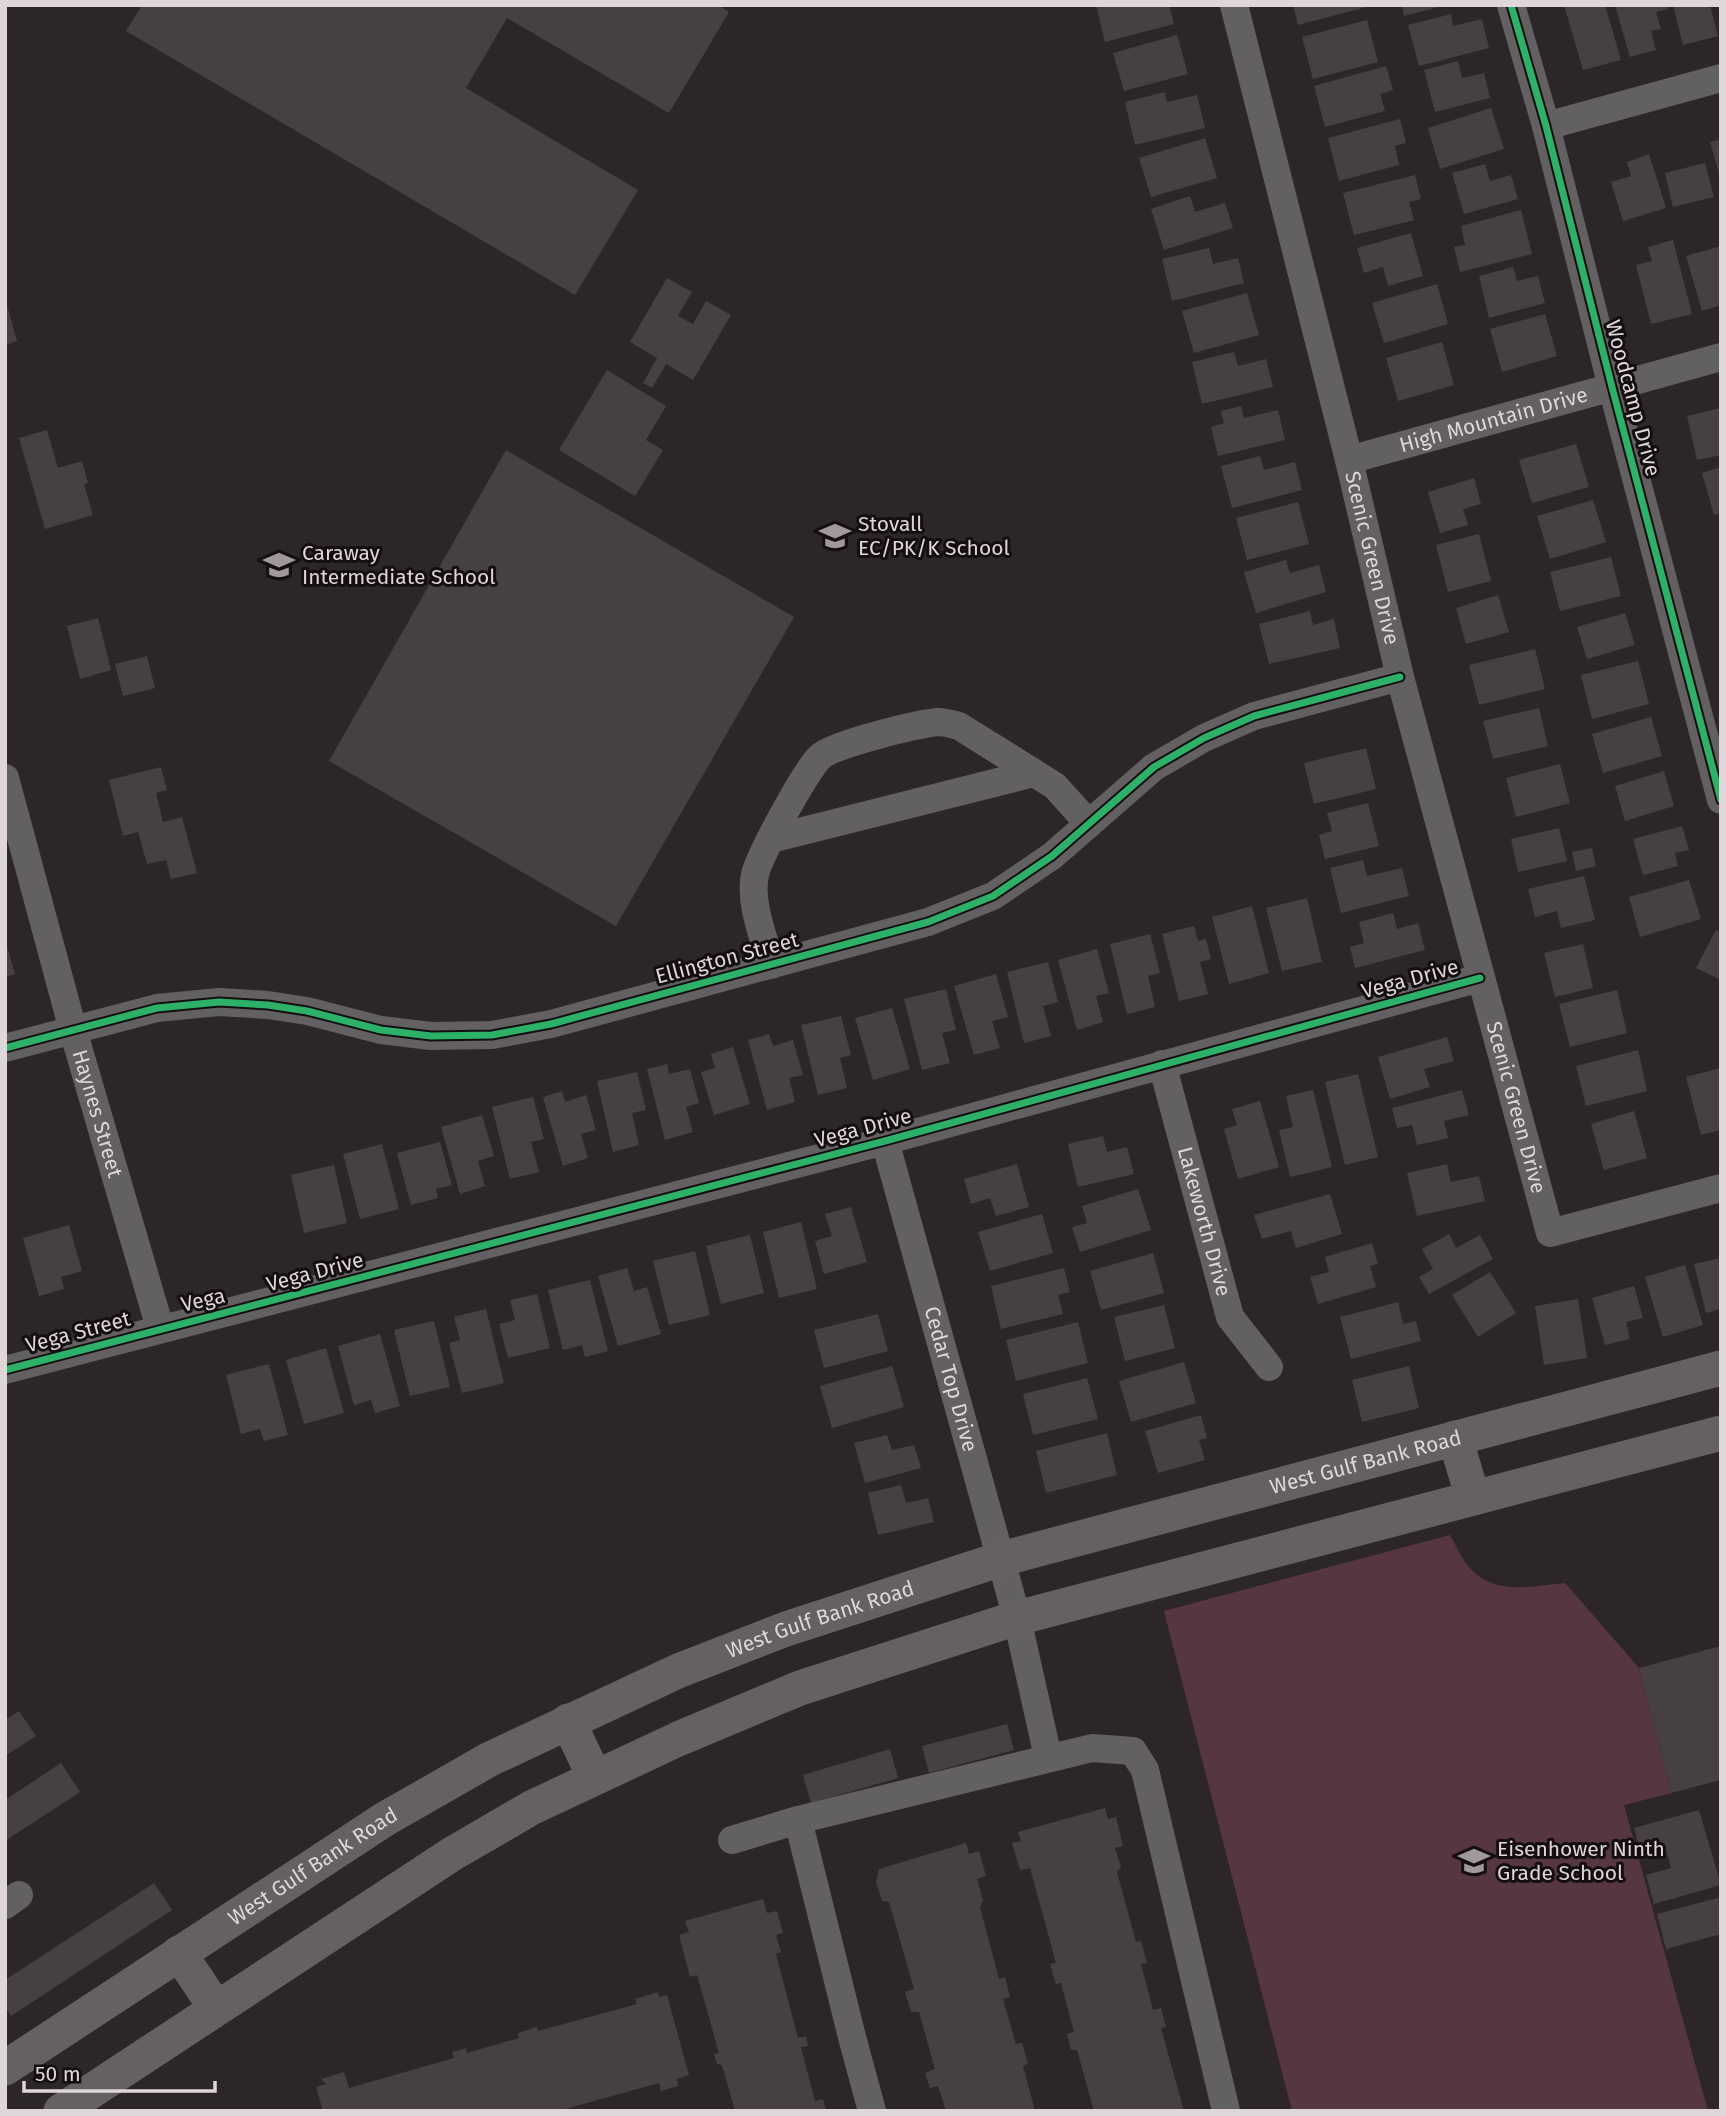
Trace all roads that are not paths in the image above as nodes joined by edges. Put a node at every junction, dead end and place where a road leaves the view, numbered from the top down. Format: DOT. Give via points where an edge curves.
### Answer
graph roads {
  1 [pos="1234,5"];
  2 [pos="1511,5"];
  3 [pos="1721,78"];
  4 [pos="1546,126"];
  5 [pos="1721,357"];
  6 [pos="1612,387"];
  7 [pos="1349,460"];
  8 [pos="1400,677"];
  9 [pos="1034,773"];
  10 [pos="5,778"];
  11 [pos="1721,800"];
  12 [pos="1089,824"];
  13 [pos="771,839"];
  14 [pos="771,965"];
  15 [pos="1480,978"];
  16 [pos="73,1030"];
  17 [pos="5,1048"];
  18 [pos="1162,1064"];
  19 [pos="885,1141"];
  20 [pos="1721,1188"];
  21 [pos="253,1306"];
  22 [pos="160,1328"];
  23 [pos="1269,1367"];
  24 [pos="1721,1368"];
  25 [pos="5,1370"];
  26 [pos="1721,1433"];
  27 [pos="1455,1438"];
  28 [pos="1473,1498"];
  29 [pos="1000,1559"];
  30 [pos="1017,1618"];
  31 [pos="568,1721"];
  32 [pos="1048,1757"];
  33 [pos="594,1776"];
  34 [pos="799,1821"];
  35 [pos="732,1840"];
  36 [pos="179,1953"];
  37 [pos="216,2008"];
  38 [pos="5,2068"];
  39 [pos="61,2111"];
  40 [pos="872,2111"];
  41 [pos="1226,2111"];
  1 -- 7 [label="street, Scenic Green Drive"];
  2 -- 4 [label="street, Woodcamp Drive"];
  3 -- 4 [label="street"];
  4 -- 6 [label="street, Woodcamp Drive"];
  5 -- 6 [label="street, High Mountain Drive"];
  6 -- 7 [label="street, High Mountain Drive"];
  6 -- 11 [label="street, Woodcamp Drive"];
  7 -- 8 [label="street, Scenic Green Drive"];
  8 -- 12 [label="street, Ellington Street" via="1254,716 1204,738 1154,767"];
  8 -- 15 [label="street, Scenic Green Drive"];
  9 -- 12 [label="street" via="1055,786"];
  9 -- 13 [label="street"];
  9 -- 13 [label="street" via="959,726 925,724 835,748 820,757"];
  10 -- 16 [label="street, Haynes Street"];
  12 -- 14 [label="street, Ellington Street" via="993,896 929,922"];
  13 -- 14 [label="street" via="755,874 754,898"];
  14 -- 16 [label="street, Ellington Street" via="551,1024 492,1035 431,1036 381,1030 307,1011 219,1002 157,1008"];
  15 -- 18 [label="street, Vega Drive"];
  15 -- 20 [label="street, Scenic Green Drive" via="1550,1233"];
  16 -- 17 [label="street, Ellington Street"];
  16 -- 22 [label="street, Haynes Street"];
  18 -- 19 [label="street, Vega Drive"];
  18 -- 23 [label="street, Lakeworth Drive" via="1230,1317"];
  19 -- 21 [label="street, Vega Drive"];
  19 -- 29 [label="street, Cedar Top Drive"];
  21 -- 22 [label="street, Vega"];
  22 -- 25 [label="street, Vega Street"];
  24 -- 27 [label="main road, West Gulf Bank Road"];
  26 -- 28 [label="main road"];
  27 -- 28 [label="main road"];
  27 -- 29 [label="main road, West Gulf Bank Road"];
  28 -- 30 [label="main road"];
  29 -- 30 [label="street, Cedar Top Drive"];
  29 -- 31 [label="main road, West Gulf Bank Road" via="786,1629"];
  30 -- 32 [label="street, Cedar Top Drive"];
  30 -- 33 [label="main road" via="800,1688"];
  31 -- 33 [label="main road"];
  31 -- 36 [label="main road, West Gulf Bank Road" via="385,1819"];
  32 -- 34 [label="street"];
  32 -- 41 [label="street" via="1092,1748 1133,1751 1145,1770"];
  33 -- 37 [label="main road" via="452,1854"];
  34 -- 35 [label="street"];
  34 -- 40 [label="street"];
  36 -- 37 [label="main road"];
  36 -- 38 [label="main road, West Gulf Bank Road"];
  37 -- 39 [label="main road"];
}
